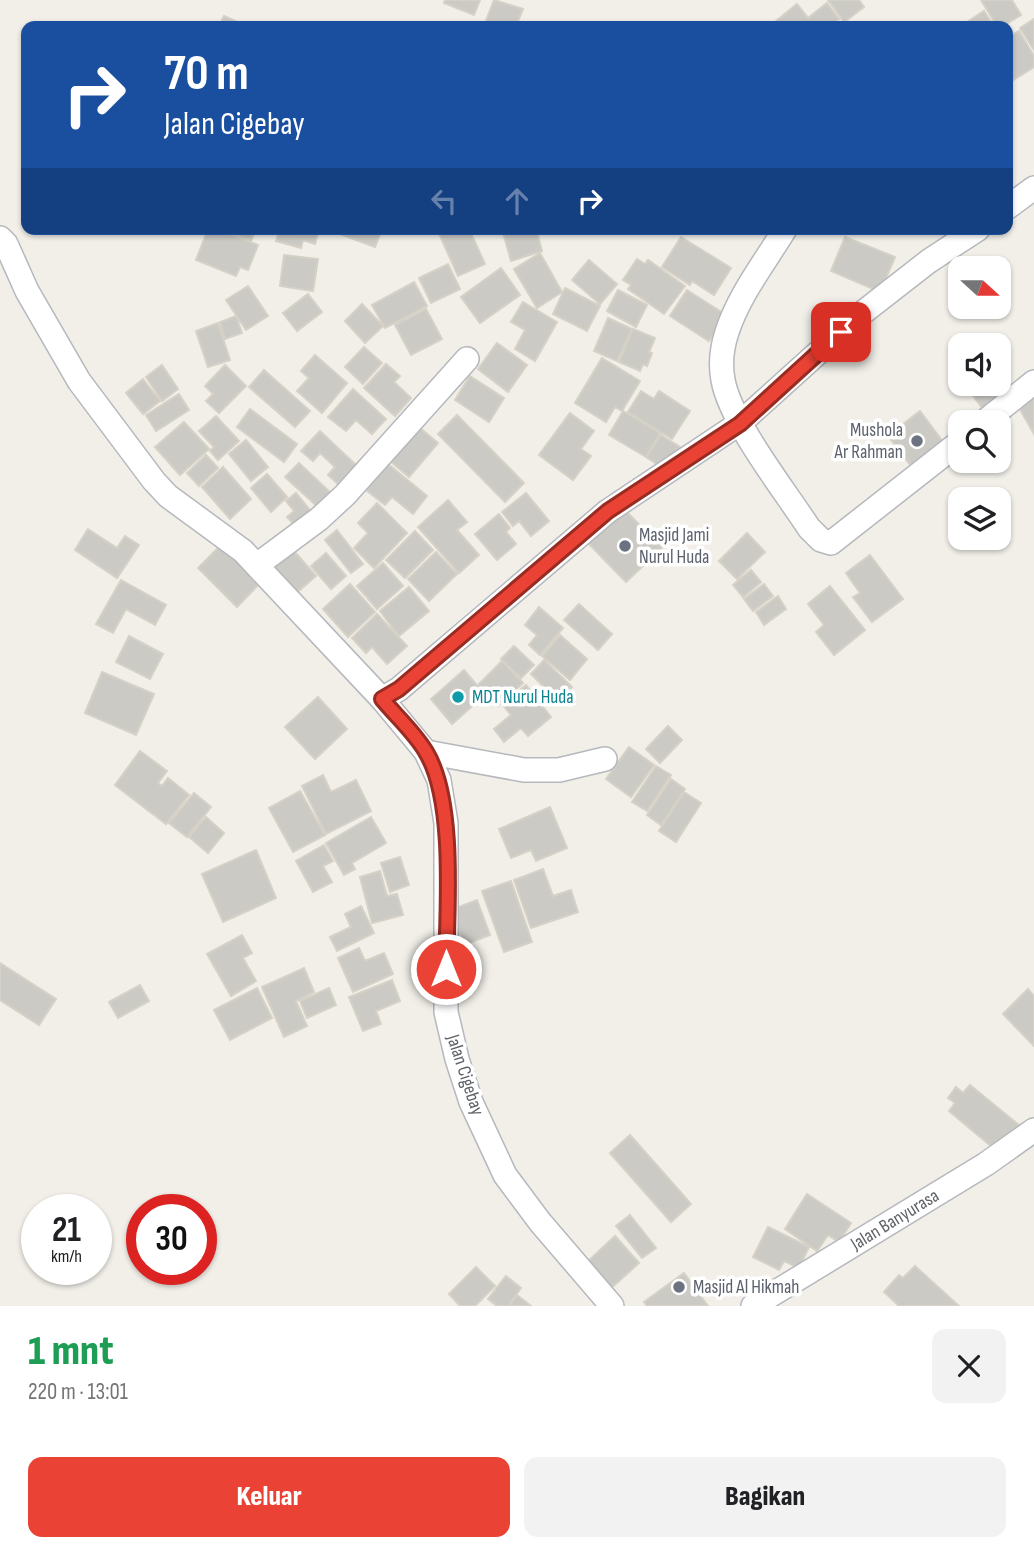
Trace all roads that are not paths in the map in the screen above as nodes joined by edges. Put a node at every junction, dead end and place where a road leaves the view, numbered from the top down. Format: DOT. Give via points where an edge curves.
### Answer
graph roads {
  1 [pos="1034,188"];
  2 [pos="1013,203"];
  3 [pos="781,235"];
  4 [pos="969,235"];
  5 [pos="0,238"];
  6 [pos="467,359"];
  7 [pos="1034,382"];
  8 [pos="999,410"];
  9 [pos="740,424"];
  10 [pos="948,451"];
  11 [pos="257,565"];
  12 [pos="382,699"];
  13 [pos="426,752"];
  14 [pos="605,759"];
  15 [pos="1034,1130"];
  16 [pos="612,1306"];
  17 [pos="753,1306"];
  1 -- 2 [label="street"];
  3 -- 9 [label="street" via="741,299 727,331 723,382"];
  4 -- 9 [label="street" via="861,314"];
  5 -- 11 [label="street, Jalan Cigebay" via="79,381 154,481"];
  6 -- 11 [label="street" via="345,495"];
  7 -- 8 [label="street"];
  9 -- 10 [label="street" via="809,528 827,543"];
  9 -- 12 [label="street" via="608,511"];
  11 -- 12 [label="street, Jalan Cigebay"];
  12 -- 13 [label="street, Jalan Cigebay"];
  13 -- 14 [label="street" via="524,770 559,770"];
  13 -- 16 [label="street, Jalan Cigebay" via="439,780 446,822 446,1012 471,1102 505,1175"];
  15 -- 17 [label="street, Jalan Banyurasa"];
}
